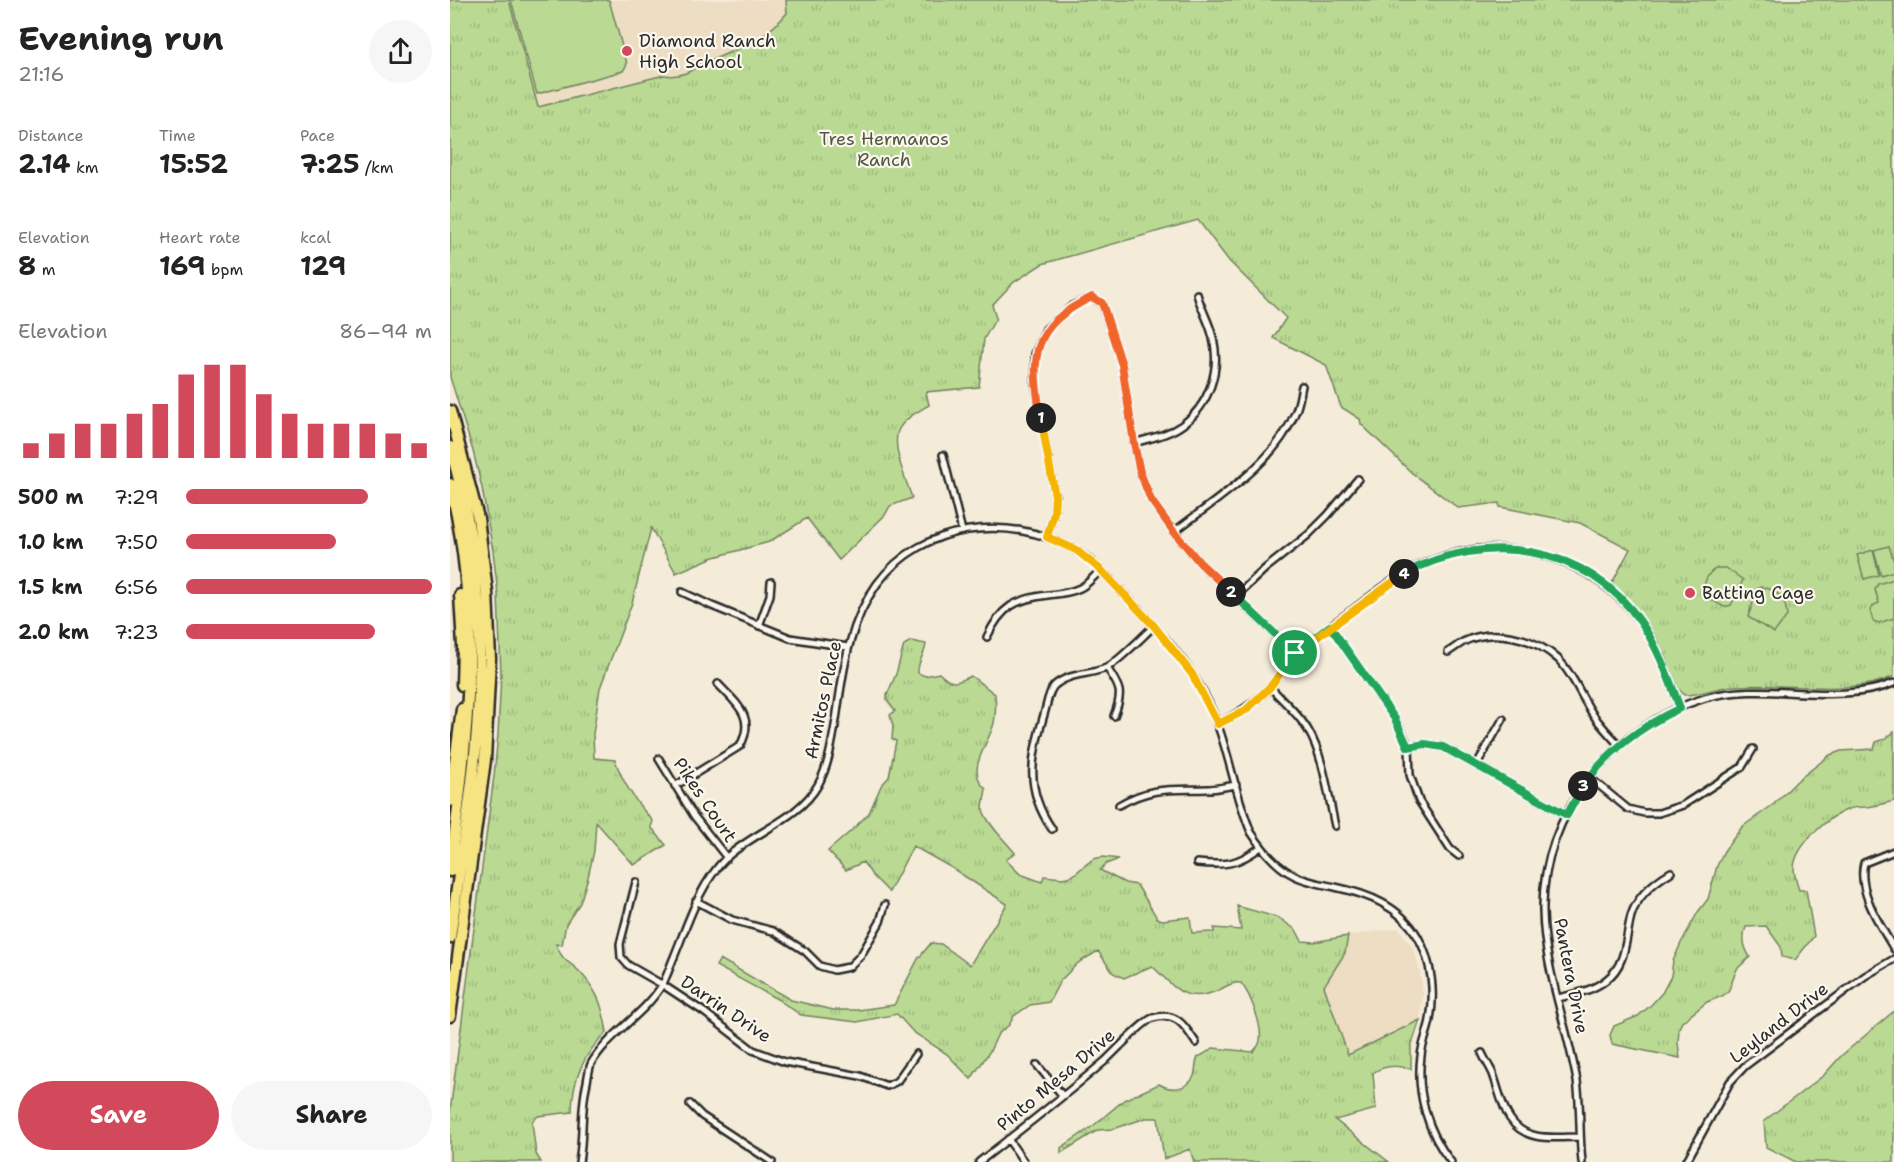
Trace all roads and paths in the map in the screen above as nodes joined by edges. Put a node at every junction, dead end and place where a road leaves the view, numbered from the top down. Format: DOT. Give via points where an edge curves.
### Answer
graph roads {
  1 [pos="1197,294"];
  2 [pos="1302,386"];
  3 [pos="450,411"];
  4 [pos="1134,443"];
  5 [pos="450,447"];
  6 [pos="943,455"];
  7 [pos="1358,479"];
  8 [pos="450,484"];
  9 [pos="450,524"];
  10 [pos="962,531"];
  11 [pos="1174,532"];
  12 [pos="1047,537"];
  13 [pos="1101,570"];
  14 [pos="771,582"];
  15 [pos="682,592"];
  16 [pos="1236,596"];
  17 [pos="759,626"];
  18 [pos="1154,626"];
  19 [pos="1330,626"];
  20 [pos="987,637"];
  21 [pos="848,647"];
  22 [pos="1448,652"];
  23 [pos="1295,653"];
  24 [pos="1107,668"];
  25 [pos="1894,683"];
  26 [pos="718,684"];
  27 [pos="1270,687"];
  28 [pos="1680,708"];
  29 [pos="1113,716"];
  30 [pos="1503,719"];
  31 [pos="1218,724"];
  32 [pos="1619,745"];
  33 [pos="1408,747"];
  34 [pos="1753,749"];
  35 [pos="659,759"];
  36 [pos="1477,764"];
  37 [pos="1589,777"];
  38 [pos="1236,784"];
  39 [pos="675,786"];
  40 [pos="450,801"];
  41 [pos="1119,805"];
  42 [pos="1567,815"];
  43 [pos="1335,826"];
  44 [pos="1052,829"];
  45 [pos="1261,847"];
  46 [pos="1894,851"];
  47 [pos="1459,856"];
  48 [pos="727,858"];
  49 [pos="1197,863"];
  50 [pos="450,871"];
  51 [pos="1671,872"];
  52 [pos="636,882"];
  53 [pos="696,901"];
  54 [pos="885,905"];
  55 [pos="450,938"];
  56 [pos="1894,949"];
  57 [pos="1894,959"];
  58 [pos="663,985"];
  59 [pos="1558,998"];
  60 [pos="450,1016"];
  61 [pos="1196,1043"];
  62 [pos="1482,1053"];
  63 [pos="916,1054"];
  64 [pos="1037,1065"];
  65 [pos="1063,1096"];
  66 [pos="690,1104"];
  67 [pos="1579,1137"];
  68 [pos="1008,1139"];
  69 [pos="579,1162"];
  70 [pos="772,1162"];
  71 [pos="979,1162"];
  72 [pos="1024,1162"];
  73 [pos="1451,1162"];
  74 [pos="1582,1162"];
  75 [pos="1686,1162"];
  1 -- 4 [label="street" via="1216,356 1210,388 1203,402 1181,425"];
  2 -- 11 [label="street" via="1296,412 1277,447"];
  3 -- 60 [label="highway" via="478,518 490,659 485,760"];
  4 -- 11 [label="street" via="1151,500"];
  4 -- 12 [label="street" via="1122,365 1102,303 1092,297 1072,306 1046,329 1035,354 1035,382 1055,496"];
  5 -- 55 [label="highway" via="464,501 476,589 479,690"];
  6 -- 10 [label="street"];
  7 -- 16 [label="street" via="1308,535"];
  8 -- 50 [label="highway" via="460,535 471,644 467,736"];
  9 -- 40 [label="highway" via="463,646 462,708"];
  10 -- 12 [label="street, Armitos Place" via="1004,527"];
  10 -- 21 [label="street, Armitos Place" via="928,541 886,575 862,607"];
  11 -- 16 [label="street"];
  12 -- 13 [label="street, Armitos Place" via="1076,550"];
  13 -- 18 [label="street, Armitos Place"];
  13 -- 20 [label="street" via="1081,588 1013,604 996,618"];
  14 -- 17 [label="street"];
  15 -- 17 [label="street"];
  16 -- 23 [label="street"];
  17 -- 21 [label="street" via="790,638"];
  18 -- 24 [label="street"];
  18 -- 31 [label="street, Armitos Place" via="1192,674"];
  19 -- 23 [label="street"];
  19 -- 28 [label="street" via="1405,573 1428,562 1474,550 1525,550 1550,556 1589,574 1628,607 1654,646"];
  19 -- 33 [label="street" via="1395,719"];
  21 -- 48 [label="street, Armitos Place" via="830,755 817,787 793,813"];
  22 -- 32 [label="street" via="1464,641 1501,635 1540,647 1570,674 1593,715"];
  23 -- 27 [label="street"];
  24 -- 29 [label="street" via="1119,685 1119,703"];
  24 -- 44 [label="street" via="1063,679 1052,687 1033,761 1033,790 1041,814"];
  25 -- 28 [label="street, Pantera Drive" via="1859,693 1721,694"];
  26 -- 39 [label="street" via="742,709 746,735 740,746"];
  27 -- 31 [label="street" via="1246,710"];
  27 -- 43 [label="street" via="1309,731"];
  28 -- 32 [label="street, Pantera Drive" via="1651,722"];
  30 -- 36 [label="street"];
  31 -- 38 [label="street, Armitos Place"];
  32 -- 37 [label="street, Pantera Drive"];
  33 -- 36 [label="street" via="1443,747"];
  33 -- 47 [label="street" via="1410,775 1419,801 1450,849"];
  34 -- 37 [label="street" via="1742,767 1683,806 1659,813 1628,809"];
  35 -- 39 [label="street, Pikes Court"];
  36 -- 42 [label="street"];
  37 -- 42 [label="street, Pantera Drive"];
  38 -- 41 [label="street" via="1210,790 1157,789"];
  38 -- 45 [label="street, Armitos Place" via="1246,819"];
  39 -- 48 [label="street, Pikes Court"];
  42 -- 59 [label="street, Pantera Drive" via="1550,855 1543,910"];
  45 -- 49 [label="street" via="1243,860 1228,864"];
  45 -- 73 [label="street, Armitos Place" via="1293,875 1385,903 1418,937 1428,960 1433,988 1421,1056 1421,1094 1430,1127"];
  46 -- 56 [label="street" via="1864,863 1861,875 1874,916"];
  48 -- 53 [label="street, Armitos Place"];
  51 -- 59 [label="street" via="1640,898 1631,915 1625,953 1608,980 1588,991"];
  52 -- 58 [label="street, Darrin Drive" via="620,944 621,957"];
  53 -- 54 [label="street" via="732,920 773,931 805,951 820,966 834,970 849,967 861,955"];
  53 -- 58 [label="street, Armitos Place"];
  57 -- 75 [label="street, Leyland Drive" via="1865,976 1745,1066 1730,1082"];
  58 -- 63 [label="street, Darrin Drive" via="753,1050 785,1062 860,1076 887,1086 897,1082"];
  58 -- 69 [label="street, Armitos Place" via="591,1065 581,1104 583,1142"];
  59 -- 67 [label="street, Pantera Drive" via="1581,1111"];
  61 -- 65 [label="street, Pinto Mesa Drive" via="1176,1019 1151,1018"];
  62 -- 67 [label="street" via="1510,1120 1520,1130 1537,1136"];
  64 -- 65 [label="street"];
  65 -- 68 [label="street, Pinto Mesa Drive"];
  66 -- 70 [label="street"];
  67 -- 74 [label="street, Pantera Drive"];
  68 -- 71 [label="street, Pinto Mesa Drive"];
  68 -- 72 [label="street"];
}
